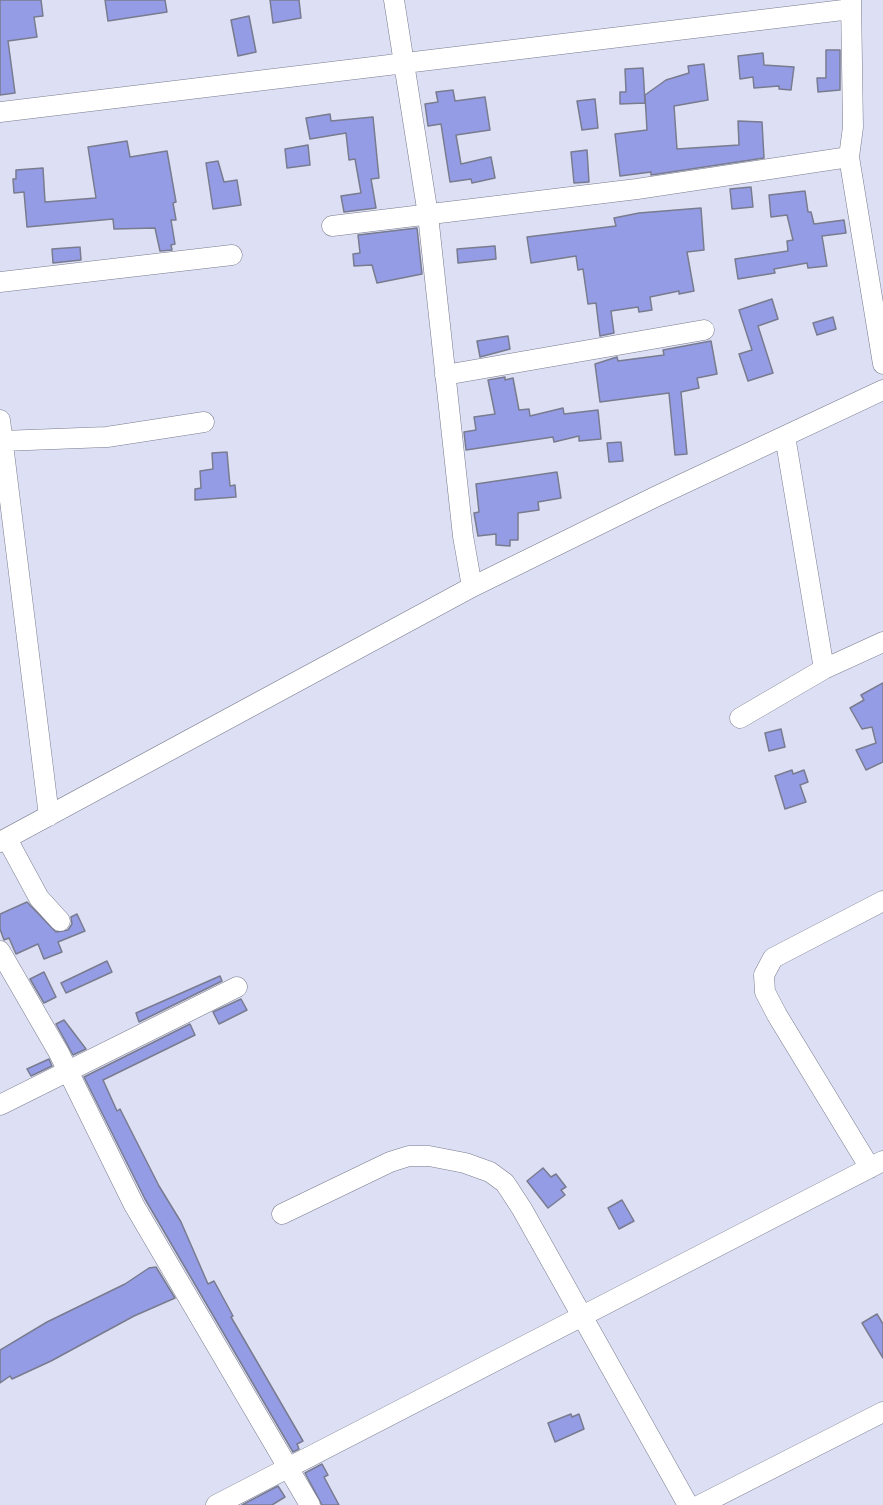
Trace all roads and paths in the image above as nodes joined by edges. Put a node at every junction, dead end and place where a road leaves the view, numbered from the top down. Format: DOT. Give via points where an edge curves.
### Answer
graph roads {
  1 [pos="393,0"];
  2 [pos="851,5"];
  3 [pos="403,63"];
  4 [pos="0,112"];
  5 [pos="849,157"];
  6 [pos="428,215"];
  7 [pos="332,226"];
  8 [pos="232,255"];
  9 [pos="0,282"];
  10 [pos="704,330"];
  11 [pos="883,364"];
  12 [pos="445,375"];
  13 [pos="883,390"];
  14 [pos="204,422"];
  15 [pos="1,432"];
  16 [pos="785,436"];
  17 [pos="472,587"];
  18 [pos="883,642"];
  19 [pos="824,669"];
  20 [pos="740,718"];
  21 [pos="50,816"];
  22 [pos="3,840"];
  23 [pos="883,901"];
  24 [pos="60,921"];
  25 [pos="0,951"];
  26 [pos="237,987"];
  27 [pos="68,1074"];
  28 [pos="0,1104"];
  29 [pos="877,1164"];
  30 [pos="282,1214"];
  31 [pos="580,1316"];
  32 [pos="883,1412"];
  33 [pos="289,1468"];
  34 [pos="216,1505"];
  35 [pos="310,1505"];
  36 [pos="688,1505"];
  37 [pos="700,1505"];
  1 -- 3 [label="street"];
  2 -- 3 [label="street"];
  2 -- 5 [label="street" via="853,127"];
  3 -- 4 [label="street"];
  3 -- 6 [label="street"];
  5 -- 6 [label="street"];
  5 -- 11 [label="street"];
  6 -- 7 [label="street"];
  6 -- 12 [label="street"];
  8 -- 9 [label="street"];
  10 -- 12 [label="street"];
  12 -- 17 [label="street"];
  13 -- 16 [label="street"];
  14 -- 15 [label="street" via="107,437"];
  15 -- 21 [label="street"];
  16 -- 17 [label="street"];
  16 -- 19 [label="street"];
  17 -- 21 [label="street"];
  18 -- 19 [label="street"];
  19 -- 20 [label="street"];
  21 -- 22 [label="street"];
  22 -- 24 [label="street" via="39,898"];
  23 -- 29 [label="street" via="773,958 764,975 765,992 777,1015"];
  25 -- 27 [label="street"];
  26 -- 27 [label="street"];
  27 -- 28 [label="street"];
  27 -- 33 [label="street" via="134,1205"];
  29 -- 31 [label="street"];
  30 -- 31 [label="street" via="409,1156 429,1156 473,1166 490,1172 509,1189"];
  31 -- 33 [label="street"];
  31 -- 36 [label="street"];
  32 -- 37 [label="street"];
  33 -- 34 [label="street"];
  33 -- 35 [label="street"];
}
